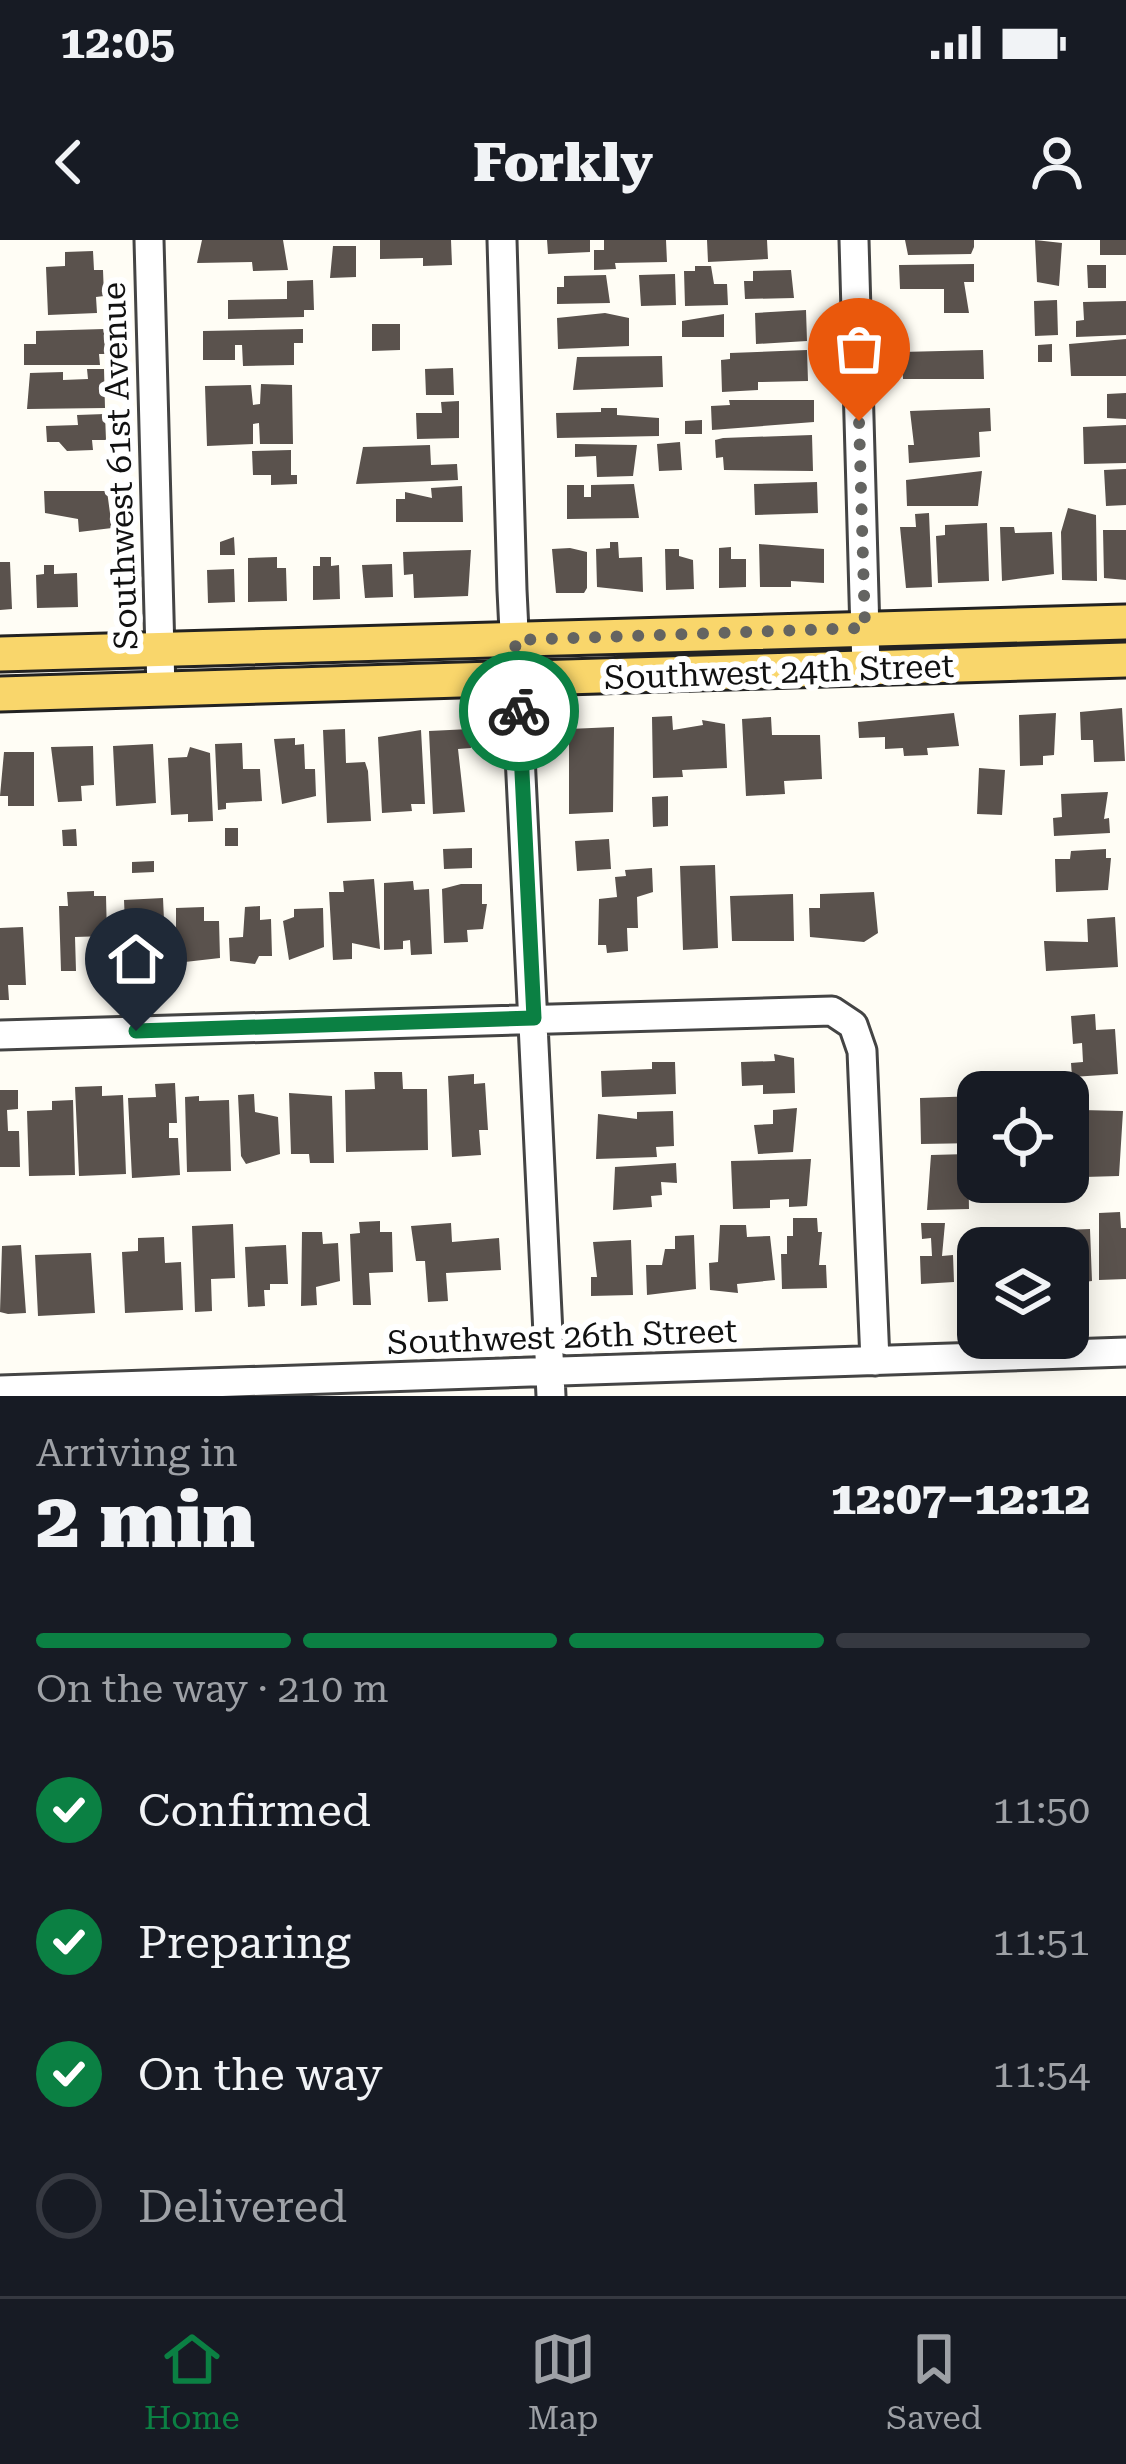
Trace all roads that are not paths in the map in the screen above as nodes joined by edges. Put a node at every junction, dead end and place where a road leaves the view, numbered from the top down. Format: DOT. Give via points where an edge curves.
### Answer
graph roads {
  1 [pos="149,240"];
  2 [pos="502,240"];
  3 [pos="854,240"];
  4 [pos="1126,622"];
  5 [pos="865,628"];
  6 [pos="515,640"];
  7 [pos="160,649"];
  8 [pos="0,653"];
  9 [pos="1126,660"];
  10 [pos="866,668"];
  11 [pos="517,679"];
  12 [pos="161,690"];
  13 [pos="0,694"];
  14 [pos="534,1018"];
  15 [pos="0,1035"];
  16 [pos="1126,1352"];
  17 [pos="875,1361"];
  18 [pos="551,1384"];
  19 [pos="0,1390"];
  1 -- 7 [label="street, Southwest 61st Avenue"];
  2 -- 6 [label="street"];
  3 -- 5 [label="street"];
  4 -- 5 [label="main road, Southwest 24th Street"];
  5 -- 6 [label="main road, Southwest 24th Street"];
  5 -- 10 [label="street"];
  6 -- 7 [label="main road, Southwest 24th Street"];
  6 -- 11 [label="street"];
  7 -- 8 [label="main road, Southwest 24th Street"];
  7 -- 12 [label="street, Southwest 61st Avenue"];
  9 -- 10 [label="main road, Southwest 24th Street"];
  10 -- 11 [label="main road, Southwest 24th Street"];
  11 -- 12 [label="main road, Southwest 24th Street"];
  11 -- 14 [label="street"];
  12 -- 13 [label="main road, Southwest 24th Street"];
  14 -- 15 [label="street"];
  14 -- 17 [label="street" via="812,1009 847,1018 862,1052"];
  14 -- 18 [label="street"];
  16 -- 17 [label="street, Southwest 26th Street"];
  17 -- 18 [label="street, Southwest 26th Street"];
  18 -- 19 [label="street, Southwest 26th Street"];
}
